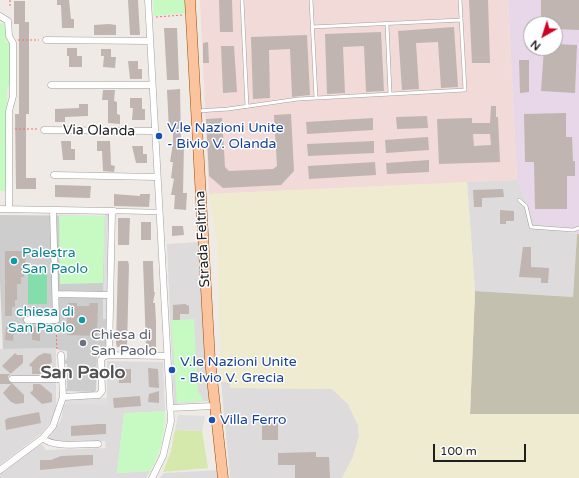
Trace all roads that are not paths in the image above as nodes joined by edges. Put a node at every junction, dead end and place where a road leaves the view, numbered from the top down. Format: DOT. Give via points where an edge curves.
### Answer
graph roads {
  1 [pos="148,0"];
  2 [pos="190,0"];
  3 [pos="242,0"];
  4 [pos="311,0"];
  5 [pos="460,0"];
  6 [pos="0,16"];
  7 [pos="461,20"];
  8 [pos="387,24"];
  9 [pos="312,27"];
  10 [pos="46,40"];
  11 [pos="150,41"];
  12 [pos="51,85"];
  13 [pos="152,85"];
  14 [pos="390,94"];
  15 [pos="316,98"];
  16 [pos="248,106"];
  17 [pos="196,111"];
  18 [pos="44,130"];
  19 [pos="154,131"];
  20 [pos="54,175"];
  21 [pos="157,177"];
  22 [pos="519,200"];
  23 [pos="0,209"];
  24 [pos="9,209"];
  25 [pos="53,210"];
  26 [pos="113,211"];
  27 [pos="159,212"];
  28 [pos="579,228"];
  29 [pos="56,294"];
  30 [pos="110,295"];
  31 [pos="27,320"];
  32 [pos="109,355"];
  33 [pos="59,356"];
  34 [pos="167,356"];
  35 [pos="12,379"];
  36 [pos="62,379"];
  37 [pos="63,397"];
  38 [pos="214,406"];
  39 [pos="170,408"];
  40 [pos="43,438"];
  41 [pos="98,444"];
  42 [pos="0,470"];
  43 [pos="152,478"];
  44 [pos="223,478"];
  1 -- 11 [label="street"];
  2 -- 17 [label="main road, Strada Feltrina"];
  3 -- 16 [label="lane"];
  4 -- 9 [label="lane"];
  5 -- 7 [label="lane"];
  6 -- 24 [label="street" via="8,21 12,41"];
  7 -- 8 [label="lane"];
  7 -- 14 [label="lane" via="465,90"];
  8 -- 9 [label="lane"];
  8 -- 14 [label="lane"];
  9 -- 15 [label="lane"];
  10 -- 11 [label="street"];
  11 -- 13 [label="street"];
  12 -- 13 [label="street"];
  13 -- 19 [label="street"];
  14 -- 15 [label="lane"];
  15 -- 16 [label="lane"];
  16 -- 17 [label="lane"];
  17 -- 38 [label="main road, Strada Feltrina"];
  18 -- 19 [label="street, Via Olanda"];
  19 -- 21 [label="street"];
  20 -- 21 [label="street"];
  21 -- 27 [label="street"];
  22 -- 28 [label="lane" via="526,206 530,226 573,230"];
  23 -- 24 [label="street"];
  24 -- 25 [label="street"];
  25 -- 26 [label="street"];
  25 -- 29 [label="street"];
  26 -- 27 [label="street"];
  26 -- 30 [label="street"];
  27 -- 34 [label="street"];
  29 -- 30 [label="street"];
  29 -- 31 [label="street" via="56,320"];
  30 -- 32 [label="street"];
  32 -- 34 [label="street"];
  32 -- 37 [label="street" via="101,360 102,391 99,395"];
  33 -- 36 [label="street"];
  34 -- 39 [label="street"];
  35 -- 36 [label="street"];
  36 -- 37 [label="street"];
  37 -- 40 [label="street" via="53,426"];
  38 -- 39 [label="street"];
  38 -- 44 [label="main road, Strada Feltrina"];
  39 -- 43 [label="street" via="171,421 167,444 160,465"];
  40 -- 41 [label="street" via="57,444"];
  40 -- 42 [label="street"];
}
